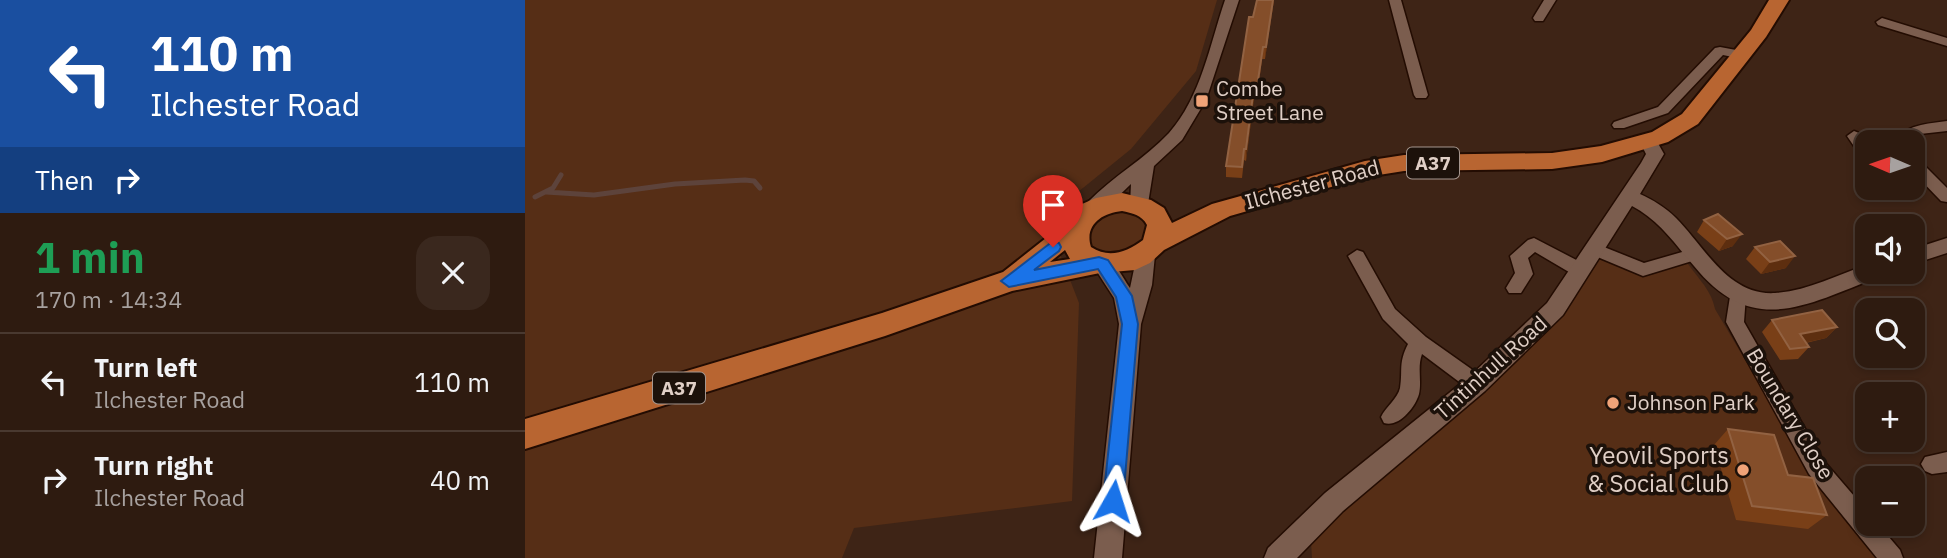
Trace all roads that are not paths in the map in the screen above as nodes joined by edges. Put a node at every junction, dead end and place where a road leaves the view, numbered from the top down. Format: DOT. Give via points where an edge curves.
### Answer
graph roads {
  1 [pos="1232,0"];
  2 [pos="1395,0"];
  3 [pos="1550,0"];
  4 [pos="1779,0"];
  5 [pos="1539,18"];
  6 [pos="1882,22"];
  7 [pos="1947,42"];
  8 [pos="1742,55"];
  9 [pos="1421,95"];
  10 [pos="1619,125"];
  11 [pos="1947,125"];
  12 [pos="1920,130"];
  13 [pos="1649,142"];
  14 [pos="1146,161"];
  15 [pos="1925,176"];
  16 [pos="1629,196"];
  17 [pos="1947,197"];
  18 [pos="1144,207"];
  19 [pos="1221,210"];
  20 [pos="1086,217"];
  21 [pos="1947,245"];
  22 [pos="1151,249"];
  23 [pos="1594,249"];
  24 [pos="1925,253"];
  25 [pos="1696,254"];
  26 [pos="1357,256"];
  27 [pos="1101,264"];
  28 [pos="1580,270"];
  29 [pos="1855,277"];
  30 [pos="1009,281"];
  31 [pos="1515,288"];
  32 [pos="1737,295"];
  33 [pos="1130,324"];
  34 [pos="1419,342"];
  35 [pos="1477,384"];
  36 [pos="1391,416"];
  37 [pos="525,434"];
  38 [pos="1108,558"];
  39 [pos="1278,558"];
  40 [pos="1892,558"];
  1 -- 14 [label="street" via="1202,93 1161,150"];
  2 -- 9 [label="street"];
  3 -- 5 [label="street"];
  4 -- 8 [label="highway, Ilchester Road / A37"];
  6 -- 7 [label="street"];
  8 -- 10 [label="street" via="1714,54 1664,110"];
  8 -- 13 [label="highway, Ilchester Road / A37" via="1690,119"];
  11 -- 12 [label="street"];
  13 -- 16 [label="street, Tintinhull Road" via="1655,154"];
  13 -- 19 [label="highway, Ilchester Road / A37" via="1552,161 1376,167"];
  14 -- 18 [label="street" via="1140,184"];
  14 -- 20 [label="street"];
  15 -- 17 [label="street"];
  16 -- 23 [label="street, Tintinhull Road"];
  16 -- 25 [label="street" via="1654,210"];
  18 -- 19 [label="highway, Ilchester Road / A37"];
  18 -- 20 [label="highway, A37" via="1114,202"];
  18 -- 22 [label="highway" via="1157,216 1161,226"];
  19 -- 22 [label="highway, Ilchester Road / A37"];
  20 -- 27 [label="highway" via="1075,242 1079,251"];
  20 -- 30 [label="highway, A37"];
  21 -- 24 [label="street"];
  22 -- 27 [label="highway, A37" via="1128,262"];
  22 -- 33 [label="street"];
  23 -- 25 [label="street" via="1643,270"];
  23 -- 28 [label="street, Tintinhull Road"];
  25 -- 32 [label="street"];
  26 -- 34 [label="street" via="1389,314"];
  27 -- 30 [label="highway, A37"];
  27 -- 33 [label="street" via="1124,296"];
  28 -- 31 [label="street" via="1534,244 1520,256 1524,274"];
  28 -- 35 [label="street, Tintinhull Road" via="1555,309"];
  29 -- 32 [label="street" via="1792,299 1755,301"];
  30 -- 37 [label="highway, A37" via="885,324"];
  32 -- 40 [label="street, Boundary Close" via="1735,322 1816,467"];
  33 -- 38 [label="street"];
  34 -- 35 [label="street"];
  34 -- 36 [label="street" via="1409,358 1410,392"];
  35 -- 39 [label="street, Tintinhull Road" via="1334,502"];
}
